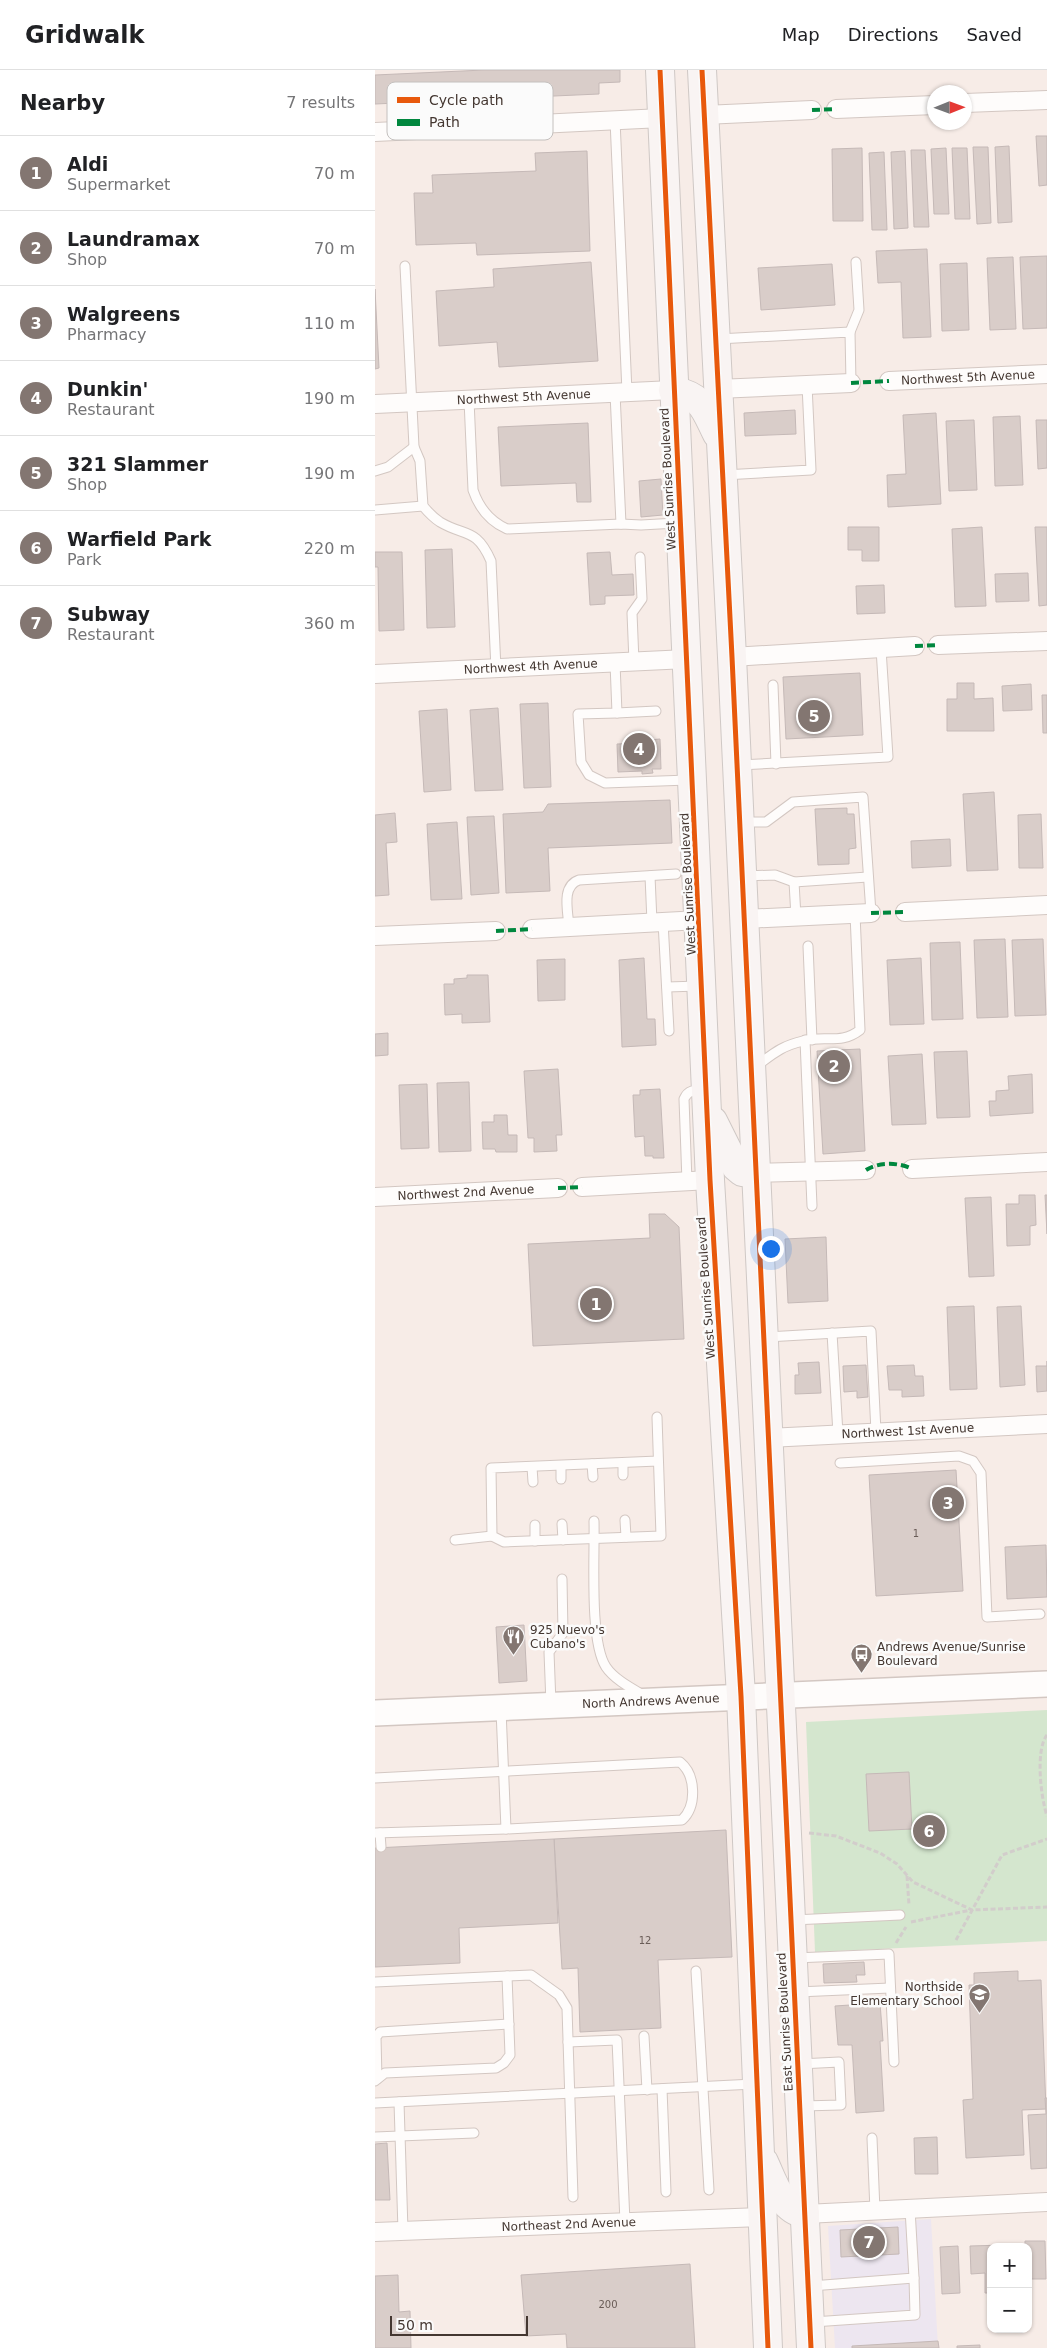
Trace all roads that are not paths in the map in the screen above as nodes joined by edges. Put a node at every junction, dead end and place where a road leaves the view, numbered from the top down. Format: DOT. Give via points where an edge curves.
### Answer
graph roads {
  1 [pos="660,70"];
  2 [pos="702,70"];
  3 [pos="1047,100"];
  4 [pos="972,103"];
  5 [pos="927,105"];
  6 [pos="836,109"];
  7 [pos="812,110"];
  8 [pos="704,115"];
  9 [pos="662,118"];
  10 [pos="615,120"];
  11 [pos="553,123"];
  12 [pos="856,262"];
  13 [pos="405,266"];
  14 [pos="850,332"];
  15 [pos="715,339"];
  16 [pos="1047,374"];
  17 [pos="889,382"];
  18 [pos="851,383"];
  19 [pos="807,385"];
  20 [pos="717,389"];
  21 [pos="673,390"];
  22 [pos="621,392"];
  23 [pos="469,400"];
  24 [pos="411,403"];
  25 [pos="375,404"];
  26 [pos="720,440"];
  27 [pos="414,447"];
  28 [pos="375,471"];
  29 [pos="721,475"];
  30 [pos="423,506"];
  31 [pos="375,510"];
  32 [pos="680,523"];
  33 [pos="621,524"];
  34 [pos="640,557"];
  35 [pos="1047,641"];
  36 [pos="915,646"];
  37 [pos="938,646"];
  38 [pos="881,649"];
  39 [pos="732,657"];
  40 [pos="687,659"];
  41 [pos="634,662"];
  42 [pos="615,663"];
  43 [pos="497,668"];
  44 [pos="375,674"];
  45 [pos="773,685"];
  46 [pos="656,711"];
  47 [pos="617,713"];
  48 [pos="776,764"];
  49 [pos="737,765"];
  50 [pos="693,780"];
  51 [pos="739,822"];
  52 [pos="676,874"];
  53 [pos="650,876"];
  54 [pos="742,876"];
  55 [pos="868,877"];
  56 [pos="794,882"];
  57 [pos="1047,905"];
  58 [pos="905,912"];
  59 [pos="863,914"];
  60 [pos="796,917"];
  61 [pos="744,919"];
  62 [pos="699,920"];
  63 [pos="658,922"];
  64 [pos="569,927"];
  65 [pos="532,929"];
  66 [pos="496,931"];
  67 [pos="375,936"];
  68 [pos="807,946"];
  69 [pos="702,986"];
  70 [pos="667,987"];
  71 [pos="669,1031"];
  72 [pos="809,1040"];
  73 [pos="751,1070"];
  74 [pos="707,1099"];
  75 [pos="1047,1162"];
  76 [pos="912,1168"];
  77 [pos="811,1170"];
  78 [pos="866,1170"];
  79 [pos="755,1173"];
  80 [pos="698,1181"];
  81 [pos="582,1187"];
  82 [pos="558,1188"];
  83 [pos="375,1197"];
  84 [pos="812,1206"];
  85 [pos="832,1333"];
  86 [pos="763,1337"];
  87 [pos="657,1417"];
  88 [pos="1047,1424"];
  89 [pos="876,1432"];
  90 [pos="838,1434"];
  91 [pos="768,1438"];
  92 [pos="658,1461"];
  93 [pos="623,1463"];
  94 [pos="592,1464"];
  95 [pos="840,1464"];
  96 [pos="561,1466"];
  97 [pos="532,1467"];
  98 [pos="623,1475"];
  99 [pos="593,1476"];
  100 [pos="561,1479"];
  101 [pos="533,1482"];
  102 [pos="625,1520"];
  103 [pos="594,1521"];
  104 [pos="563,1524"];
  105 [pos="535,1525"];
  106 [pos="492,1536"];
  107 [pos="626,1537"];
  108 [pos="594,1539"];
  109 [pos="455,1540"];
  110 [pos="563,1540"];
  111 [pos="535,1541"];
  112 [pos="562,1579"];
  113 [pos="1040,1614"];
  114 [pos="1047,1684"];
  115 [pos="780,1695"];
  116 [pos="741,1696"];
  117 [pos="651,1700"];
  118 [pos="551,1705"];
  119 [pos="501,1707"];
  120 [pos="375,1713"];
  121 [pos="504,1772"];
  122 [pos="375,1778"];
  123 [pos="506,1829"];
  124 [pos="377,1833"];
  125 [pos="381,1847"];
  126 [pos="900,1915"];
  127 [pos="791,1920"];
  128 [pos="792,1958"];
  129 [pos="696,1971"];
  130 [pos="507,1976"];
  131 [pos="375,1982"];
  132 [pos="889,1988"];
  133 [pos="794,1992"];
  134 [pos="509,2024"];
  135 [pos="644,2036"];
  136 [pos="569,2042"];
  137 [pos="894,2062"];
  138 [pos="797,2064"];
  139 [pos="376,2080"];
  140 [pos="756,2084"];
  141 [pos="701,2087"];
  142 [pos="662,2089"];
  143 [pos="647,2090"];
  144 [pos="619,2091"];
  145 [pos="570,2093"];
  146 [pos="399,2102"];
  147 [pos="375,2103"];
  148 [pos="799,2107"];
  149 [pos="474,2133"];
  150 [pos="375,2136"];
  151 [pos="400,2136"];
  152 [pos="872,2138"];
  153 [pos="759,2151"];
  154 [pos="709,2190"];
  155 [pos="666,2192"];
  156 [pos="573,2197"];
  157 [pos="1047,2202"];
  158 [pos="910,2209"];
  159 [pos="875,2211"];
  160 [pos="805,2214"];
  161 [pos="761,2217"];
  162 [pos="625,2222"];
  163 [pos="403,2231"];
  164 [pos="375,2232"];
  165 [pos="808,2277"];
  166 [pos="914,2278"];
  167 [pos="811,2335"];
  168 [pos="768,2348"];
  1 -- 9 [label="main road, West Sunrise Boulevard"];
  2 -- 8 [label="main road"];
  3 -- 4 [label="street"];
  5 -- 6 [label="street"];
  7 -- 8 [label="street"];
  8 -- 15 [label="main road"];
  9 -- 10 [label="street"];
  9 -- 21 [label="main road, West Sunrise Boulevard"];
  10 -- 11 [label="street"];
  10 -- 22 [label="lane"];
  12 -- 14 [label="lane" via="859,310"];
  13 -- 24 [label="lane"];
  14 -- 15 [label="lane"];
  14 -- 18 [label="lane"];
  15 -- 20 [label="main road"];
  16 -- 17 [label="street, Northwest 5th Avenue"];
  18 -- 19 [label="street"];
  19 -- 20 [label="street"];
  19 -- 29 [label="lane" via="811,470"];
  20 -- 26 [label="main road"];
  21 -- 22 [label="street, Northwest 5th Avenue"];
  21 -- 26 [label="main road" via="693,396 704,407"];
  21 -- 32 [label="main road, West Sunrise Boulevard"];
  22 -- 23 [label="street, Northwest 5th Avenue"];
  22 -- 33 [label="lane"];
  23 -- 24 [label="street, Northwest 5th Avenue"];
  23 -- 33 [label="lane" via="473,490 477,502 495,524 507,529"];
  24 -- 25 [label="street, Northwest 5th Avenue"];
  24 -- 27 [label="lane"];
  26 -- 29 [label="main road"];
  27 -- 28 [label="lane" via="389,467"];
  27 -- 30 [label="lane" via="420,461"];
  29 -- 39 [label="main road"];
  30 -- 31 [label="lane"];
  30 -- 43 [label="lane" via="442,523 470,533 489,555 493,575"];
  32 -- 33 [label="lane"];
  32 -- 40 [label="main road, West Sunrise Boulevard"];
  34 -- 41 [label="lane" via="642,598 632,613"];
  35 -- 37 [label="street"];
  36 -- 38 [label="street"];
  38 -- 39 [label="street"];
  38 -- 48 [label="lane" via="888,757"];
  39 -- 49 [label="main road"];
  40 -- 41 [label="street, Northwest 4th Avenue"];
  40 -- 50 [label="main road, West Sunrise Boulevard"];
  41 -- 42 [label="street, Northwest 4th Avenue"];
  42 -- 43 [label="street, Northwest 4th Avenue"];
  42 -- 47 [label="lane"];
  43 -- 44 [label="street, Northwest 4th Avenue"];
  45 -- 48 [label="lane"];
  46 -- 47 [label="lane"];
  47 -- 50 [label="lane" via="578,714 581,762 589,776 605,783"];
  48 -- 49 [label="lane"];
  49 -- 51 [label="main road"];
  50 -- 62 [label="main road, West Sunrise Boulevard"];
  51 -- 54 [label="main road"];
  51 -- 55 [label="lane" via="766,822 793,802 863,797"];
  52 -- 53 [label="lane"];
  53 -- 63 [label="lane"];
  53 -- 64 [label="lane" via="572,882 567,889"];
  54 -- 56 [label="lane" via="775,875"];
  54 -- 61 [label="main road"];
  55 -- 56 [label="lane"];
  55 -- 59 [label="lane"];
  56 -- 60 [label="lane"];
  57 -- 58 [label="street"];
  59 -- 60 [label="street"];
  59 -- 72 [label="lane" via="860,1030 850,1038"];
  60 -- 61 [label="street"];
  61 -- 73 [label="main road"];
  62 -- 63 [label="street"];
  62 -- 69 [label="main road, West Sunrise Boulevard"];
  63 -- 64 [label="street"];
  63 -- 70 [label="lane"];
  64 -- 65 [label="street"];
  66 -- 67 [label="street"];
  68 -- 72 [label="lane"];
  69 -- 70 [label="lane"];
  69 -- 74 [label="main road, West Sunrise Boulevard"];
  70 -- 71 [label="lane"];
  72 -- 73 [label="lane" via="778,1048"];
  72 -- 77 [label="lane"];
  73 -- 79 [label="main road"];
  74 -- 79 [label="main road" via="736,1168"];
  74 -- 80 [label="main road, West Sunrise Boulevard"];
  75 -- 76 [label="street"];
  77 -- 78 [label="street"];
  77 -- 79 [label="street"];
  77 -- 84 [label="lane"];
  79 -- 86 [label="main road"];
  80 -- 81 [label="street"];
  80 -- 116 [label="main road, West Sunrise Boulevard"];
  82 -- 83 [label="street, Northwest 2nd Avenue"];
  85 -- 86 [label="lane"];
  85 -- 89 [label="lane" via="871,1331"];
  85 -- 90 [label="lane"];
  86 -- 91 [label="main road"];
  87 -- 92 [label="lane"];
  88 -- 89 [label="street, Northwest 1st Avenue"];
  89 -- 90 [label="street, Northwest 1st Avenue"];
  90 -- 91 [label="street, Northwest 1st Avenue"];
  91 -- 115 [label="main road"];
  92 -- 93 [label="lane"];
  92 -- 107 [label="lane" via="661,1536"];
  93 -- 94 [label="lane"];
  93 -- 98 [label="lane"];
  94 -- 96 [label="lane"];
  94 -- 99 [label="lane"];
  95 -- 113 [label="lane" via="959,1456 973,1461 981,1472 987,1617"];
  96 -- 97 [label="lane"];
  96 -- 100 [label="lane"];
  97 -- 101 [label="lane"];
  97 -- 106 [label="lane" via="491,1468"];
  102 -- 107 [label="lane"];
  103 -- 108 [label="lane"];
  104 -- 110 [label="lane"];
  105 -- 111 [label="lane"];
  106 -- 109 [label="lane"];
  106 -- 111 [label="lane" via="505,1542"];
  107 -- 108 [label="lane"];
  108 -- 110 [label="lane"];
  108 -- 117 [label="lane" via="596,1640 606,1667"];
  110 -- 111 [label="lane"];
  112 -- 118 [label="lane" via="563,1633 549,1652"];
  114 -- 115 [label="main road, North Andrews Avenue"];
  115 -- 116 [label="main road, North Andrews Avenue"];
  115 -- 127 [label="main road, East Sunrise Boulevard"];
  116 -- 117 [label="main road, North Andrews Avenue"];
  116 -- 140 [label="main road"];
  117 -- 118 [label="main road, North Andrews Avenue"];
  118 -- 119 [label="main road, North Andrews Avenue"];
  119 -- 120 [label="main road, North Andrews Avenue"];
  119 -- 121 [label="lane"];
  121 -- 122 [label="lane"];
  121 -- 123 [label="lane"];
  121 -- 123 [label="lane" via="680,1762 691,1775 692,1805 682,1820"];
  123 -- 124 [label="lane"];
  124 -- 125 [label="lane"];
  126 -- 127 [label="lane"];
  127 -- 128 [label="main road, East Sunrise Boulevard"];
  128 -- 132 [label="lane" via="889,1954"];
  128 -- 133 [label="main road, East Sunrise Boulevard"];
  129 -- 141 [label="lane"];
  130 -- 131 [label="lane"];
  130 -- 134 [label="lane"];
  130 -- 136 [label="lane" via="531,1975 559,1995 567,2008"];
  132 -- 133 [label="lane"];
  132 -- 137 [label="lane"];
  133 -- 138 [label="main road, East Sunrise Boulevard"];
  134 -- 139 [label="lane" via="510,2055 496,2068 385,2073"];
  134 -- 139 [label="lane" via="380,2032 376,2038"];
  135 -- 143 [label="lane"];
  136 -- 144 [label="lane" via="617,2040"];
  136 -- 145 [label="lane"];
  138 -- 148 [label="main road, East Sunrise Boulevard"];
  138 -- 148 [label="lane" via="839,2062 841,2105"];
  140 -- 141 [label="lane"];
  140 -- 153 [label="main road"];
  141 -- 142 [label="lane"];
  141 -- 154 [label="lane" via="705,2102"];
  142 -- 143 [label="lane"];
  142 -- 155 [label="lane"];
  143 -- 144 [label="lane"];
  144 -- 145 [label="lane"];
  144 -- 162 [label="lane"];
  145 -- 146 [label="lane"];
  145 -- 156 [label="lane"];
  146 -- 147 [label="lane"];
  146 -- 151 [label="lane"];
  148 -- 160 [label="main road, East Sunrise Boulevard"];
  149 -- 151 [label="lane"];
  150 -- 151 [label="lane"];
  151 -- 163 [label="lane"];
  152 -- 159 [label="lane"];
  153 -- 160 [label="main road" via="781,2198 792,2210"];
  153 -- 161 [label="main road"];
  157 -- 158 [label="street"];
  158 -- 159 [label="street"];
  158 -- 166 [label="lane"];
  159 -- 160 [label="street"];
  160 -- 165 [label="main road, East Sunrise Boulevard"];
  161 -- 162 [label="street, Northeast 2nd Avenue"];
  161 -- 165 [label="main road" via="778,2218 793,2230"];
  161 -- 168 [label="main road"];
  162 -- 163 [label="street, Northeast 2nd Avenue"];
  163 -- 164 [label="street, Northeast 2nd Avenue"];
  165 -- 166 [label="lane"];
  165 -- 167 [label="main road, East Sunrise Boulevard"];
  166 -- 167 [label="lane" via="915,2315"];
}
